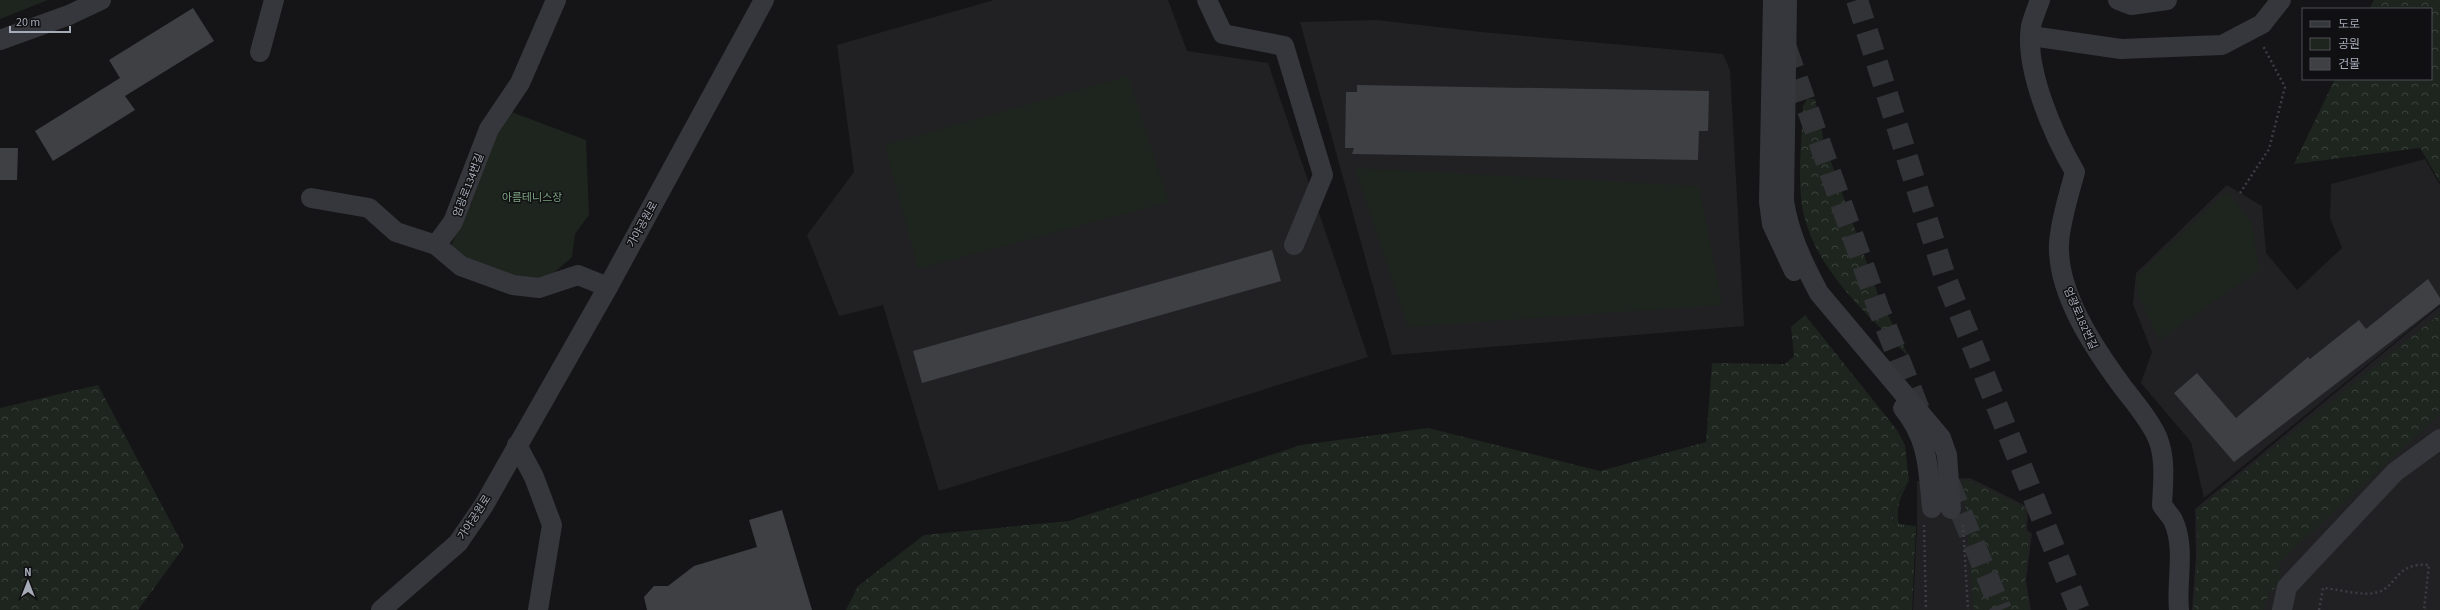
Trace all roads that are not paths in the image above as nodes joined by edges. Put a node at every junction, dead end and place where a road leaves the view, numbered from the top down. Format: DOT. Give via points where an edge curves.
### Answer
graph roads {
  1 [pos="101,0"];
  2 [pos="274,0"];
  3 [pos="556,0"];
  4 [pos="764,0"];
  5 [pos="1207,0"];
  6 [pos="1773,0"];
  7 [pos="1787,0"];
  8 [pos="2040,0"];
  9 [pos="2167,0"];
  10 [pos="2281,0"];
  11 [pos="2126,2"];
  12 [pos="2031,36"];
  13 [pos="0,40"];
  14 [pos="260,52"];
  15 [pos="311,198"];
  16 [pos="436,245"];
  17 [pos="1294,245"];
  18 [pos="608,287"];
  19 [pos="2440,438"];
  20 [pos="517,445"];
  21 [pos="381,610"];
  22 [pos="538,610"];
  23 [pos="2179,610"];
  24 [pos="2282,610"];
  1 -- 13 [label="street" via="69,15"];
  2 -- 14 [label="street"];
  3 -- 16 [label="street, 엄광로134번길" via="520,83 489,129 453,222"];
  4 -- 18 [label="street, 가야공원로"];
  5 -- 17 [label="street" via="1223,34 1284,46 1323,175"];
  6 -- 7 [label="street" via="1769,167 1772,224 1802,288 1913,420 1922,437 1948,513 1946,455 1941,438 1818,293 1787,222 1784,201"];
  8 -- 12 [label="street, 엄광로182번길" via="2031,26"];
  9 -- 11 [label="street"];
  10 -- 12 [label="street" via="2262,24 2222,45 2121,49"];
  12 -- 23 [label="street, 엄광로182번길" via="2038,90 2063,152 2075,172 2059,244 2063,277 2073,305 2095,350 2158,439 2164,467 2162,505 2173,520 2178,541"];
  15 -- 16 [label="street" via="369,208 396,232"];
  16 -- 18 [label="street" via="461,266 513,285 539,288 578,275"];
  18 -- 20 [label="street, 가야공원로"];
  19 -- 24 [label="street" via="2395,472 2287,587"];
  20 -- 21 [label="street, 가야공원로" via="484,504 458,543"];
  20 -- 22 [label="street" via="534,478 552,525"];
}
